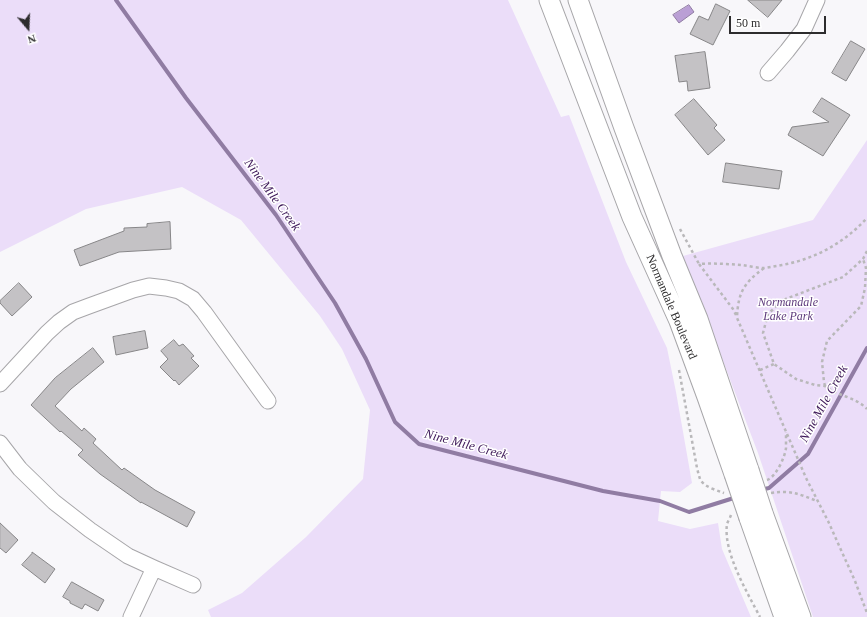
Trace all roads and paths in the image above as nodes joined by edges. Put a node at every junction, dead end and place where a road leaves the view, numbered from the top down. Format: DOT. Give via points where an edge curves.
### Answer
graph roads {
  1 [pos="549,0"];
  2 [pos="578,0"];
  3 [pos="817,0"];
  4 [pos="768,74"];
  5 [pos="867,218"];
  6 [pos="867,251"];
  7 [pos="863,259"];
  8 [pos="764,268"];
  9 [pos="737,318"];
  10 [pos="774,364"];
  11 [pos="759,370"];
  12 [pos="0,384"];
  13 [pos="825,386"];
  14 [pos="268,401"];
  15 [pos="867,409"];
  16 [pos="0,443"];
  17 [pos="741,472"];
  18 [pos="756,515"];
  19 [pos="154,568"];
  20 [pos="193,586"];
  21 [pos="867,613"];
  22 [pos="131,617"];
  23 [pos="784,617"];
  24 [pos="801,617"];
  1 -- 17 [label="main road, Normandale Boulevard" via="632,217 679,321 707,397"];
  2 -- 17 [label="main road, Normandale Boulevard" via="672,256 698,319"];
  3 -- 4 [label="street" via="804,28"];
  5 -- 8 [label="path" via="828,250 808,259"];
  6 -- 7 [label="path"];
  7 -- 10 [label="path" via="843,277 783,300 768,314 763,334"];
  7 -- 13 [label="path" via="866,268 861,306 827,341 822,362"];
  8 -- 9 [label="path" via="753,276 743,289 738,303"];
  8 -- 9 [label="path" via="699,264"];
  9 -- 11 [label="path"];
  10 -- 11 [label="path"];
  10 -- 13 [label="path" via="796,379 815,386"];
  11 -- 21 [label="path" via="806,478 856,581"];
  12 -- 14 [label="street" via="47,333 73,312 149,286 179,291 193,299"];
  13 -- 15 [label="path"];
  16 -- 19 [label="street" via="20,469 54,502 128,556"];
  17 -- 18 [label="main road, Normandale Boulevard, bridge"];
  18 -- 23 [label="main road, Normandale Boulevard"];
  18 -- 24 [label="main road, Normandale Boulevard"];
  19 -- 20 [label="street"];
  19 -- 22 [label="street"];
}
